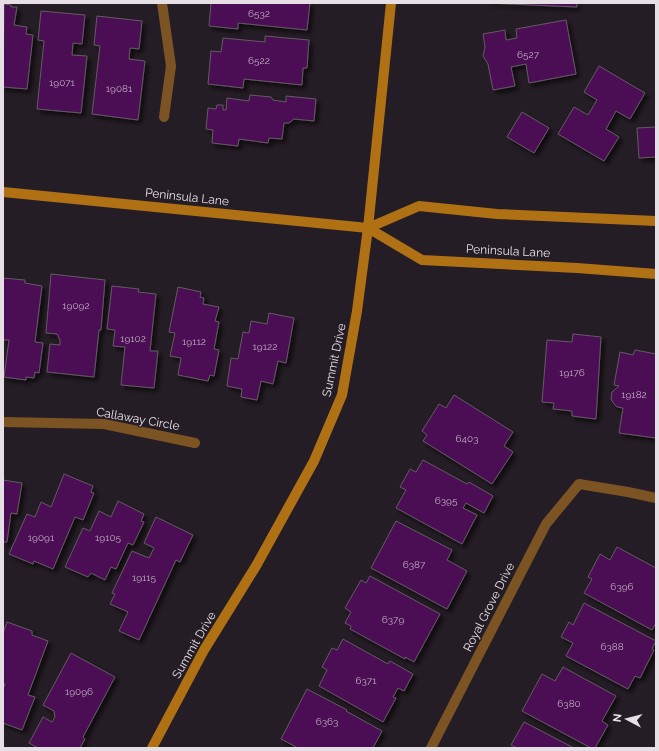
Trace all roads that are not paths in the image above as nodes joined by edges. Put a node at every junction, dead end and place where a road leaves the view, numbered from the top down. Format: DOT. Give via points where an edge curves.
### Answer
graph roads {
  1 [pos="162,3"];
  2 [pos="391,3"];
  3 [pos="164,117"];
  4 [pos="3,192"];
  5 [pos="656,221"];
  6 [pos="368,228"];
  7 [pos="656,274"];
  8 [pos="3,422"];
  9 [pos="195,443"];
  10 [pos="656,498"];
  11 [pos="152,748"];
  12 [pos="431,748"];
  1 -- 3 [label="street" via="171,66"];
  2 -- 6 [label="street, Summit Drive"];
  4 -- 6 [label="street, Peninsula Lane"];
  5 -- 6 [label="street, Peninsula Lane" via="498,214 419,206"];
  6 -- 7 [label="street, Peninsula Lane" via="422,260"];
  6 -- 11 [label="street, Summit Drive" via="342,395 314,461 256,566 204,650"];
  8 -- 9 [label="street, Callaway Circle" via="104,424"];
  10 -- 12 [label="street, Royal Grove Drive" via="579,484 546,524"];
}
